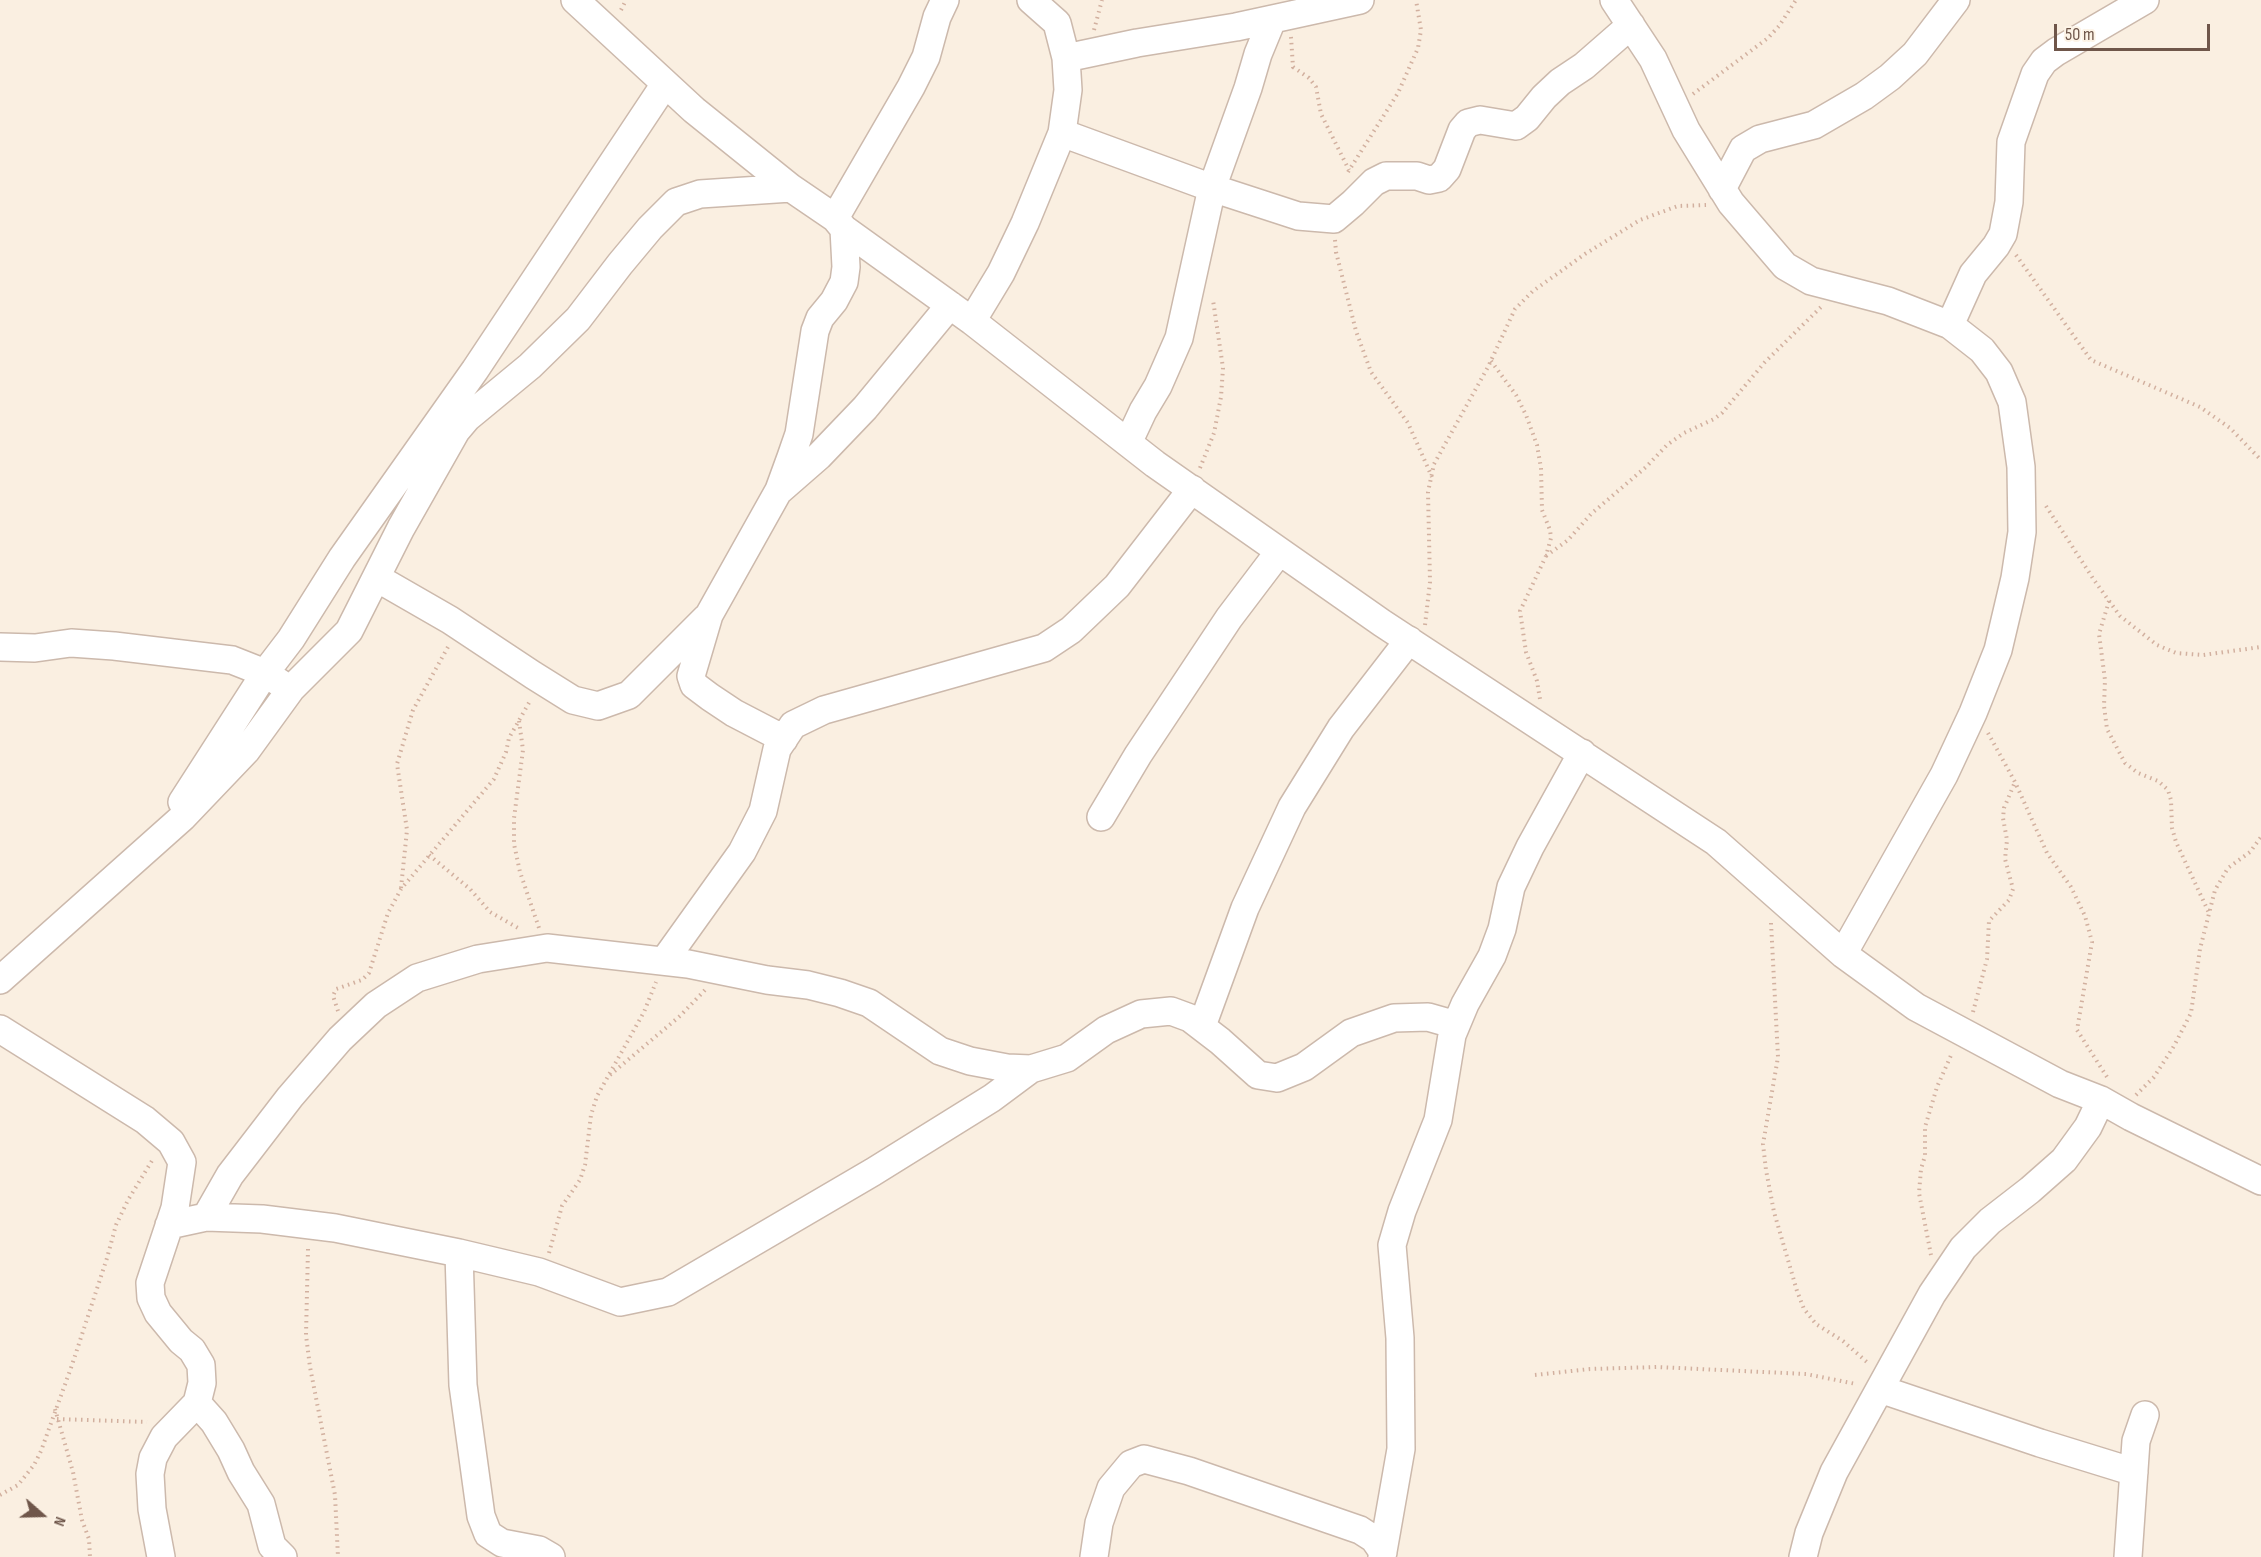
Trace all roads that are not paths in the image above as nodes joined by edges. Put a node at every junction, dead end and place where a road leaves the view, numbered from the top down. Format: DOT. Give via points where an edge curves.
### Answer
graph roads {
  1 [pos="575,0"];
  2 [pos="945,0"];
  3 [pos="1031,0"];
  4 [pos="1360,0"];
  5 [pos="1614,0"];
  6 [pos="1956,0"];
  7 [pos="2144,0"];
  8 [pos="1280,18"];
  9 [pos="1631,25"];
  10 [pos="1066,58"];
  11 [pos="665,84"];
  12 [pos="1062,133"];
  13 [pos="791,188"];
  14 [pos="1212,188"];
  15 [pos="1726,196"];
  16 [pos="840,224"];
  17 [pos="950,305"];
  18 [pos="972,321"];
  19 [pos="1950,325"];
  20 [pos="1128,443"];
  21 [pos="1192,489"];
  22 [pos="779,490"];
  23 [pos="1279,552"];
  24 [pos="377,579"];
  25 [pos="709,615"];
  26 [pos="1416,645"];
  27 [pos="0,647"];
  28 [pos="265,673"];
  29 [pos="291,689"];
  30 [pos="784,739"];
  31 [pos="1582,753"];
  32 [pos="1101,817"];
  33 [pos="157,841"];
  34 [pos="1843,954"];
  35 [pos="664,962"];
  36 [pos="0,980"];
  37 [pos="1456,1025"];
  38 [pos="1202,1026"];
  39 [pos="0,1029"];
  40 [pos="1031,1069"];
  41 [pos="2104,1089"];
  42 [pos="2261,1181"];
  43 [pos="206,1217"];
  44 [pos="169,1225"];
  45 [pos="459,1253"];
  46 [pos="1883,1384"];
  47 [pos="197,1403"];
  48 [pos="2145,1415"];
  49 [pos="2134,1472"];
  50 [pos="1383,1554"];
  51 [pos="161,1557"];
  52 [pos="283,1557"];
  53 [pos="551,1557"];
  54 [pos="1094,1557"];
  55 [pos="1803,1557"];
  56 [pos="2128,1557"];
  1 -- 11 [label="street"];
  2 -- 16 [label="street" via="926,57"];
  3 -- 10 [label="street" via="1057,23"];
  4 -- 8 [label="street"];
  5 -- 9 [label="street"];
  6 -- 15 [label="street" via="1915,54 1864,96 1814,125 1760,139 1743,149"];
  7 -- 19 [label="street" via="2056,52 2035,74 2011,142 2009,202 2003,234 1973,274"];
  8 -- 10 [label="street"];
  8 -- 14 [label="street"];
  9 -- 14 [label="street" via="1560,82 1516,126 1480,120 1468,123 1439,178 1386,176 1374,182 1334,219 1298,216"];
  9 -- 15 [label="street" via="1653,58 1686,130"];
  10 -- 12 [label="street" via="1068,90"];
  11 -- 13 [label="street"];
  11 -- 28 [label="street" via="475,370"];
  12 -- 14 [label="street"];
  12 -- 18 [label="street" via="1001,273"];
  13 -- 16 [label="street"];
  13 -- 24 [label="street" via="700,194 676,202 650,228 578,319 456,430"];
  14 -- 20 [label="street" via="1179,338"];
  15 -- 19 [label="street" via="1785,266 1811,281 1888,301"];
  16 -- 17 [label="street"];
  16 -- 22 [label="street" via="846,267 844,282 815,331 799,434"];
  17 -- 18 [label="street"];
  17 -- 22 [label="street" via="865,408"];
  18 -- 20 [label="street"];
  19 -- 34 [label="street" via="1982,350 1999,372 2012,402 2021,467 2022,532 2015,578 1998,650 1973,713 1912,834"];
  20 -- 21 [label="street"];
  21 -- 23 [label="street"];
  21 -- 30 [label="street" via="1117,586 1071,630 1044,648 824,710 793,725"];
  22 -- 25 [label="street"];
  23 -- 26 [label="street"];
  23 -- 32 [label="street" via="1229,618"];
  24 -- 25 [label="street" via="573,700 598,706 629,694"];
  24 -- 29 [label="street" via="349,631"];
  25 -- 30 [label="street" via="693,665 694,685 734,713"];
  26 -- 31 [label="street"];
  26 -- 38 [label="street" via="1341,728 1292,807 1245,908"];
  27 -- 28 [label="street" via="71,643 114,646 232,660"];
  28 -- 29 [label="street"];
  28 -- 33 [label="street"];
  29 -- 33 [label="street" via="246,752"];
  30 -- 35 [label="street" via="777,748 763,811 742,852"];
  31 -- 34 [label="street" via="1716,842"];
  31 -- 37 [label="street" via="1530,847 1512,887 1492,956"];
  33 -- 36 [label="street"];
  34 -- 41 [label="street" via="1916,1007 2060,1084"];
  35 -- 40 [label="street" via="840,993 869,1003 940,1051 970,1061"];
  35 -- 43 [label="street" via="545,944 417,978 376,1005 333,1047 230,1175"];
  37 -- 38 [label="street" via="1428,1017 1394,1018 1351,1034 1304,1067 1277,1078 1258,1075"];
  37 -- 50 [label="street" via="1438,1120 1392,1245 1400,1338 1401,1449"];
  38 -- 40 [label="street" via="1171,1011 1141,1014 1106,1030 1067,1058"];
  39 -- 44 [label="street" via="145,1120 171,1142 182,1162"];
  40 -- 45 [label="street" via="873,1173 668,1292 620,1302 547,1275"];
  41 -- 42 [label="street" via="2131,1117"];
  41 -- 46 [label="street" via="2088,1127 2064,1160 1969,1241 1932,1294"];
  43 -- 44 [label="street"];
  43 -- 45 [label="street" via="335,1228"];
  44 -- 47 [label="street" via="150,1283 151,1298 158,1313 201,1365"];
  45 -- 53 [label="street" via="463,1385 481,1516 489,1534 502,1543 540,1550"];
  46 -- 49 [label="street" via="2040,1443"];
  46 -- 55 [label="street" via="1834,1472"];
  47 -- 51 [label="street" via="164,1437 153,1458 152,1509"];
  47 -- 52 [label="street" via="231,1450 261,1504 272,1546"];
  48 -- 49 [label="street" via="2136,1441"];
  49 -- 56 [label="street"];
  50 -- 54 [label="street" via="1374,1539 1360,1530 1144,1459 1131,1464 1111,1488 1099,1523"];
}
